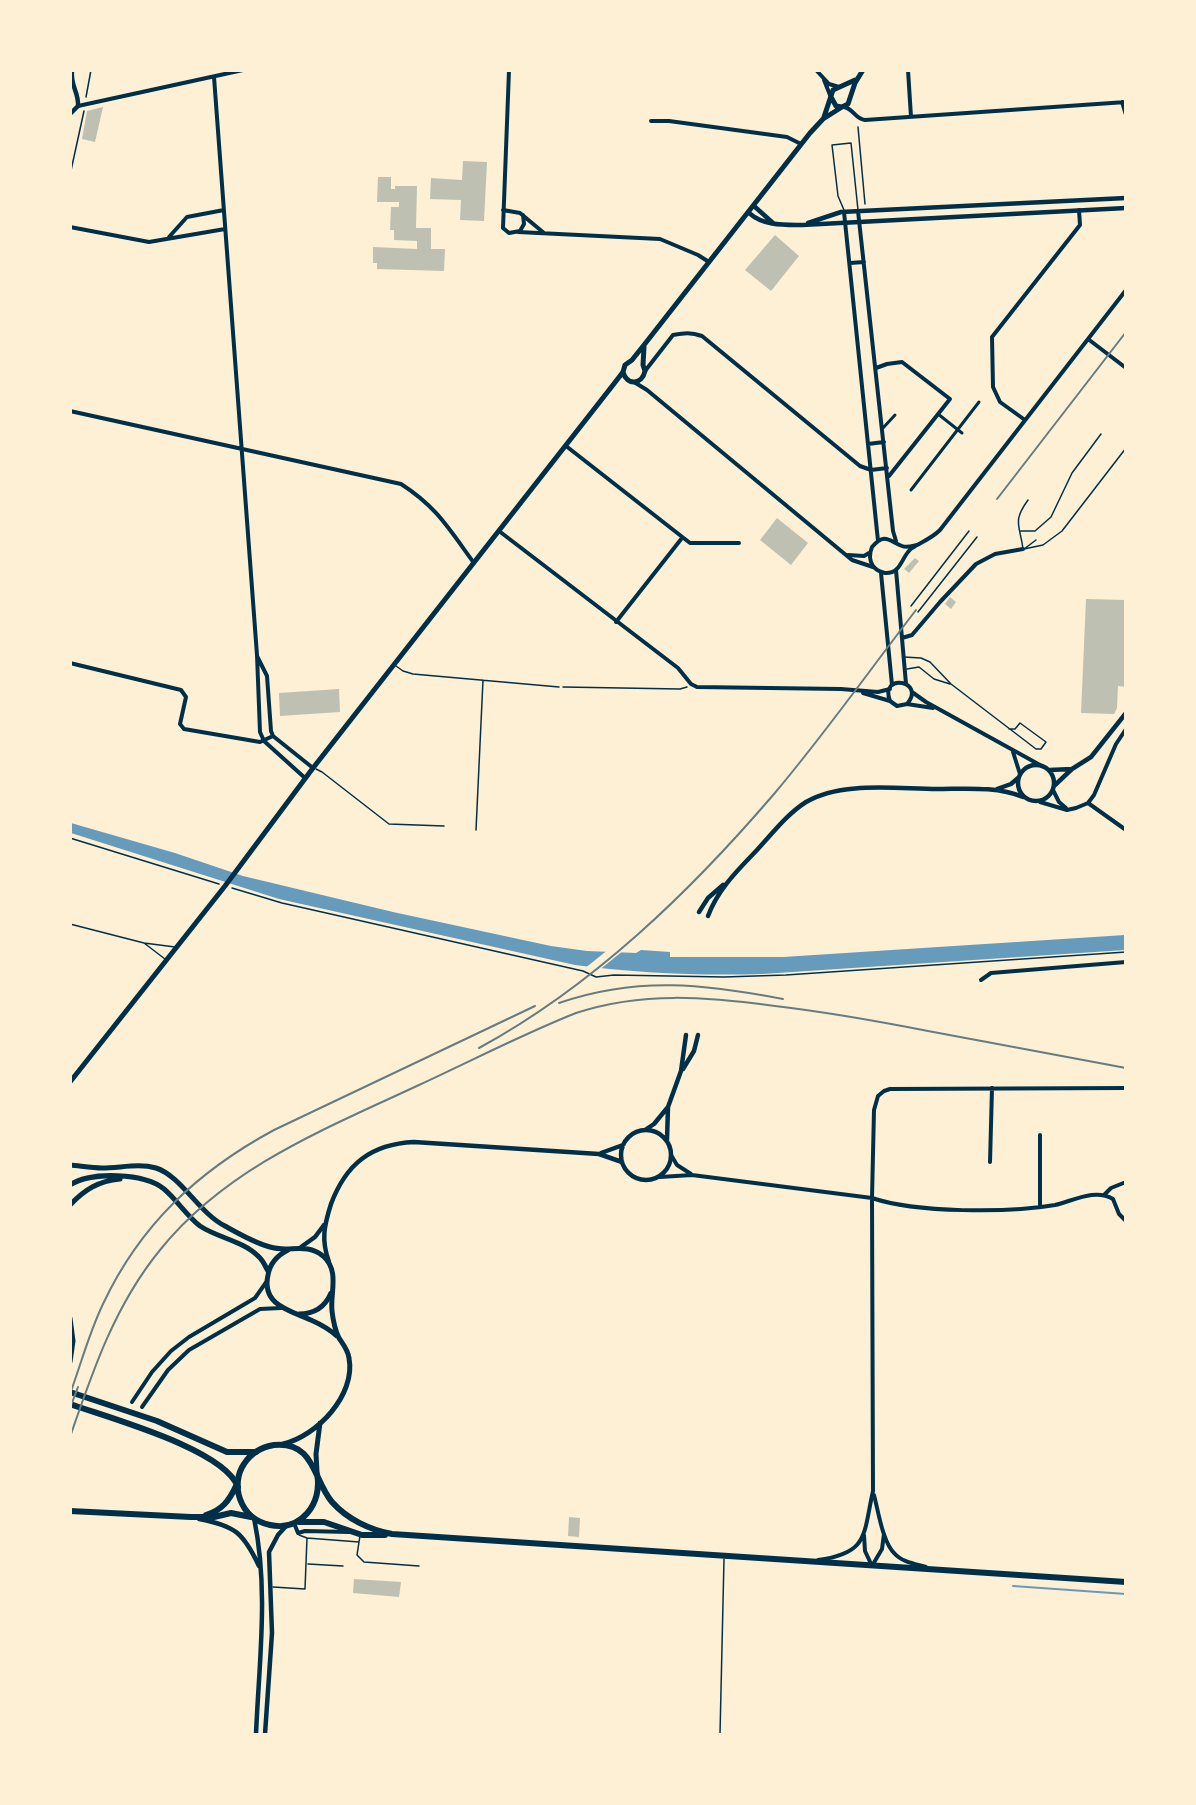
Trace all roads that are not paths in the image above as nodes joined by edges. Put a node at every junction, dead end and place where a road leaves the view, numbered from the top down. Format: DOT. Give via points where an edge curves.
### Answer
graph roads {
  1 [pos="72,70"];
  2 [pos="243,70"];
  3 [pos="509,70"];
  4 [pos="816,70"];
  5 [pos="863,70"];
  6 [pos="908,70"];
  7 [pos="214,77"];
  8 [pos="858,77"];
  9 [pos="824,79"];
  10 [pos="840,87"];
  11 [pos="73,91"];
  12 [pos="831,97"];
  13 [pos="850,98"];
  14 [pos="1124,102"];
  15 [pos="78,106"];
  16 [pos="842,107"];
  17 [pos="853,112"];
  18 [pos="70,114"];
  19 [pos="1125,115"];
  20 [pos="911,117"];
  21 [pos="823,119"];
  22 [pos="651,121"];
  23 [pos="801,144"];
  24 [pos="1125,198"];
  25 [pos="754,206"];
  26 [pos="1125,208"];
  27 [pos="224,210"];
  28 [pos="503,210"];
  29 [pos="1079,210"];
  30 [pos="858,211"];
  31 [pos="844,212"];
  32 [pos="748,213"];
  33 [pos="523,215"];
  34 [pos="860,222"];
  35 [pos="846,223"];
  36 [pos="775,225"];
  37 [pos="802,225"];
  38 [pos="70,227"];
  39 [pos="225,229"];
  40 [pos="518,232"];
  41 [pos="545,233"];
  42 [pos="165,239"];
  43 [pos="864,262"];
  44 [pos="709,263"];
  45 [pos="850,263"];
  46 [pos="1125,290"];
  47 [pos="1088,339"];
  48 [pos="644,345"];
  49 [pos="632,360"];
  50 [pos="876,368"];
  51 [pos="1125,368"];
  52 [pos="644,371"];
  53 [pos="623,372"];
  54 [pos="627,380"];
  55 [pos="634,382"];
  56 [pos="613,385"];
  57 [pos="647,390"];
  58 [pos="979,402"];
  59 [pos="70,411"];
  60 [pos="938,414"];
  61 [pos="895,415"];
  62 [pos="1026,420"];
  63 [pos="883,428"];
  64 [pos="958,429"];
  65 [pos="962,433"];
  66 [pos="1101,434"];
  67 [pos="884,442"];
  68 [pos="868,444"];
  69 [pos="566,446"];
  70 [pos="1125,448"];
  71 [pos="240,449"];
  72 [pos="887,468"];
  73 [pos="871,470"];
  74 [pos="888,477"];
  75 [pos="911,490"];
  76 [pos="1028,500"];
  77 [pos="499,531"];
  78 [pos="1021,531"];
  79 [pos="682,538"];
  80 [pos="1036,540"];
  81 [pos="878,541"];
  82 [pos="739,543"];
  83 [pos="898,544"];
  84 [pos="917,545"];
  85 [pos="1023,549"];
  86 [pos="870,553"];
  87 [pos="846,554"];
  88 [pos="904,556"];
  89 [pos="474,564"];
  90 [pos="874,567"];
  91 [pos="897,570"];
  92 [pos="881,572"];
  93 [pos="616,622"];
  94 [pos="902,638"];
  95 [pos="256,655"];
  96 [pos="904,657"];
  97 [pos="70,663"];
  98 [pos="395,665"];
  99 [pos="905,671"];
  100 [pos="483,679"];
  101 [pos="906,684"];
  102 [pos="951,684"];
  103 [pos="559,687"];
  104 [pos="891,687"];
  105 [pos="857,691"];
  106 [pos="912,692"];
  107 [pos="891,702"];
  108 [pos="907,704"];
  109 [pos="940,710"];
  110 [pos="1125,713"];
  111 [pos="1009,729"];
  112 [pos="1125,729"];
  113 [pos="273,736"];
  114 [pos="264,741"];
  115 [pos="1013,752"];
  116 [pos="1040,765"];
  117 [pos="313,768"];
  118 [pos="1072,769"];
  119 [pos="1049,770"];
  120 [pos="1020,775"];
  121 [pos="306,779"];
  122 [pos="1054,788"];
  123 [pos="994,790"];
  124 [pos="1023,797"];
  125 [pos="1040,801"];
  126 [pos="1088,803"];
  127 [pos="1069,810"];
  128 [pos="444,826"];
  129 [pos="476,830"];
  130 [pos="1125,830"];
  131 [pos="727,881"];
  132 [pos="699,912"];
  133 [pos="708,916"];
  134 [pos="70,924"];
  135 [pos="144,943"];
  136 [pos="176,947"];
  137 [pos="166,960"];
  138 [pos="1125,962"];
  139 [pos="981,980"];
  140 [pos="686,1035"];
  141 [pos="698,1035"];
  142 [pos="681,1071"];
  143 [pos="70,1082"];
  144 [pos="992,1088"];
  145 [pos="1125,1088"];
  146 [pos="668,1107"];
  147 [pos="645,1130"];
  148 [pos="1040,1135"];
  149 [pos="668,1142"];
  150 [pos="623,1145"];
  151 [pos="599,1154"];
  152 [pos="671,1155"];
  153 [pos="622,1162"];
  154 [pos="990,1162"];
  155 [pos="70,1165"];
  156 [pos="692,1175"];
  157 [pos="660,1177"];
  158 [pos="133,1178"];
  159 [pos="1125,1182"];
  160 [pos="70,1185"];
  161 [pos="1104,1195"];
  162 [pos="872,1198"];
  163 [pos="70,1205"];
  164 [pos="1040,1207"];
  165 [pos="1125,1221"];
  166 [pos="324,1226"];
  167 [pos="301,1247"];
  168 [pos="292,1248"];
  169 [pos="330,1265"];
  170 [pos="268,1271"];
  171 [pos="267,1281"];
  172 [pos="333,1289"];
  173 [pos="281,1308"];
  174 [pos="294,1313"];
  175 [pos="70,1318"];
  176 [pos="339,1336"];
  177 [pos="70,1362"];
  178 [pos="70,1392"];
  179 [pos="132,1402"];
  180 [pos="70,1404"];
  181 [pos="142,1407"];
  182 [pos="320,1423"];
  183 [pos="278,1445"];
  184 [pos="256,1452"];
  185 [pos="317,1474"];
  186 [pos="237,1485"];
  187 [pos="873,1491"];
  188 [pos="70,1511"];
  189 [pos="190,1517"];
  190 [pos="200,1517"];
  191 [pos="254,1518"];
  192 [pos="867,1520"];
  193 [pos="881,1521"];
  194 [pos="291,1524"];
  195 [pos="351,1531"];
  196 [pos="865,1531"];
  197 [pos="884,1532"];
  198 [pos="297,1533"];
  199 [pos="401,1535"];
  200 [pos="307,1538"];
  201 [pos="360,1538"];
  202 [pos="724,1556"];
  203 [pos="805,1561"];
  204 [pos="307,1564"];
  205 [pos="344,1566"];
  206 [pos="419,1566"];
  207 [pos="872,1566"];
  208 [pos="260,1568"];
  209 [pos="936,1570"];
  210 [pos="1125,1582"];
  211 [pos="271,1586"];
  212 [pos="256,1734"];
  213 [pos="265,1734"];
  214 [pos="720,1734"];
  1 -- 11 [label="street"];
  2 -- 7 [label="street"];
  3 -- 28 [label="street"];
  4 -- 9 [label="street"];
  5 -- 8 [label="main road"];
  6 -- 20 [label="street"];
  7 -- 15 [label="street"];
  7 -- 27 [label="street"];
  8 -- 10 [label="main road"];
  8 -- 13 [label="main road"];
  9 -- 10 [label="street"];
  9 -- 12 [label="street"];
  10 -- 12 [label="main road" via="833,90"];
  10 -- 13 [label="main road" via="848,89"];
  11 -- 15 [label="street"];
  12 -- 16 [label="main road" via="836,106"];
  12 -- 21 [label="main road"];
  13 -- 16 [label="main road"];
  13 -- 17 [label="street"];
  14 -- 19 [label="street"];
  14 -- 20 [label="street"];
  15 -- 18 [label="street"];
  16 -- 17 [label="street"];
  16 -- 21 [label="main road"];
  17 -- 20 [label="street" via="865,120"];
  21 -- 23 [label="main road"];
  22 -- 23 [label="street" via="787,137"];
  23 -- 25 [label="main road"];
  24 -- 30 [label="street"];
  25 -- 32 [label="main road"];
  25 -- 36 [label="street"];
  26 -- 29 [label="street"];
  27 -- 39 [label="street"];
  27 -- 42 [label="street" via="187,217"];
  28 -- 33 [label="street"];
  28 -- 40 [label="street" via="503,228 509,233"];
  29 -- 34 [label="street"];
  29 -- 62 [label="street" via="1080,225 992,337 993,387 1000,402"];
  30 -- 31 [label="street"];
  30 -- 31 [label="lane" via="851,143 832,145 837,196"];
  30 -- 34 [label="street"];
  31 -- 35 [label="street"];
  31 -- 37 [label="street"];
  32 -- 36 [label="street"];
  32 -- 44 [label="main road"];
  33 -- 40 [label="street" via="524,224"];
  33 -- 41 [label="street"];
  34 -- 35 [label="street"];
  34 -- 43 [label="street"];
  35 -- 37 [label="street"];
  35 -- 45 [label="street"];
  36 -- 37 [label="street"];
  38 -- 42 [label="street" via="149,242"];
  39 -- 42 [label="street"];
  39 -- 71 [label="street"];
  40 -- 41 [label="street"];
  41 -- 44 [label="street" via="660,239"];
  43 -- 45 [label="street"];
  43 -- 50 [label="street"];
  44 -- 48 [label="main road"];
  45 -- 68 [label="street"];
  46 -- 47 [label="street"];
  47 -- 51 [label="street"];
  47 -- 62 [label="street"];
  48 -- 49 [label="main road"];
  48 -- 52 [label="main road"];
  49 -- 52 [label="main road" via="638,361"];
  49 -- 53 [label="main road"];
  50 -- 60 [label="street" via="902,362 950,399"];
  50 -- 63 [label="street"];
  52 -- 55 [label="main road" via="639,381"];
  52 -- 57 [label="street"];
  52 -- 73 [label="street" via="673,335 688,332 702,336 860,466"];
  53 -- 54 [label="main road"];
  53 -- 56 [label="main road"];
  54 -- 55 [label="main road"];
  54 -- 56 [label="main road"];
  55 -- 57 [label="street"];
  56 -- 69 [label="main road"];
  57 -- 87 [label="street"];
  58 -- 64 [label="street"];
  59 -- 71 [label="street"];
  60 -- 64 [label="street"];
  60 -- 74 [label="street"];
  61 -- 63 [label="street"];
  62 -- 84 [label="street" via="940,530"];
  63 -- 67 [label="street"];
  64 -- 65 [label="street"];
  64 -- 75 [label="street"];
  66 -- 78 [label="lane" via="1072,473 1051,517 1035,531"];
  67 -- 68 [label="street"];
  67 -- 72 [label="street"];
  68 -- 73 [label="street"];
  69 -- 77 [label="main road"];
  69 -- 79 [label="street"];
  70 -- 85 [label="lane" via="1062,531 1043,545"];
  71 -- 89 [label="street" via="401,484 438,513"];
  71 -- 95 [label="street"];
  72 -- 73 [label="street"];
  72 -- 74 [label="street"];
  73 -- 81 [label="street"];
  74 -- 83 [label="street" via="893,531"];
  76 -- 78 [label="lane" via="1018,518"];
  77 -- 89 [label="main road"];
  77 -- 93 [label="street"];
  78 -- 85 [label="lane"];
  79 -- 82 [label="street" via="690,543"];
  79 -- 93 [label="street"];
  80 -- 85 [label="lane"];
  81 -- 83 [label="street" via="889,539"];
  81 -- 86 [label="street"];
  83 -- 84 [label="street"];
  83 -- 88 [label="street"];
  84 -- 88 [label="street"];
  85 -- 94 [label="street" via="995,554 976,564 912,635"];
  86 -- 87 [label="street"];
  86 -- 90 [label="street"];
  87 -- 90 [label="street" via="857,563"];
  88 -- 91 [label="street"];
  89 -- 98 [label="main road"];
  90 -- 92 [label="street"];
  91 -- 92 [label="street"];
  91 -- 94 [label="street"];
  92 -- 104 [label="street"];
  93 -- 105 [label="street" via="678,668 693,685 702,688"];
  94 -- 96 [label="street"];
  95 -- 113 [label="street" via="267,676"];
  95 -- 114 [label="street" via="260,732"];
  96 -- 99 [label="street"];
  96 -- 102 [label="lane" via="930,662"];
  97 -- 114 [label="street" via="181,690 186,697 180,724 184,729"];
  98 -- 100 [label="lane" via="413,674"];
  98 -- 117 [label="main road"];
  99 -- 101 [label="street"];
  99 -- 102 [label="lane" via="919,667 933,680"];
  100 -- 103 [label="lane"];
  100 -- 129 [label="lane"];
  101 -- 104 [label="street" via="900,682"];
  101 -- 106 [label="street"];
  102 -- 111 [label="lane"];
  104 -- 105 [label="street" via="881,692"];
  104 -- 107 [label="street"];
  105 -- 107 [label="street"];
  106 -- 108 [label="street"];
  106 -- 109 [label="street"];
  107 -- 108 [label="street"];
  108 -- 109 [label="street"];
  109 -- 115 [label="street"];
  110 -- 118 [label="street" via="1090,759"];
  111 -- 111 [label="lane" via="1036,749 1041,750 1046,742 1020,723"];
  112 -- 126 [label="street"];
  113 -- 114 [label="street"];
  113 -- 117 [label="street"];
  114 -- 121 [label="street"];
  115 -- 116 [label="street"];
  115 -- 120 [label="street"];
  116 -- 119 [label="street"];
  116 -- 120 [label="street" via="1028,767"];
  117 -- 121 [label="main road"];
  117 -- 128 [label="lane" via="389,824"];
  118 -- 119 [label="street"];
  118 -- 122 [label="street"];
  119 -- 122 [label="street"];
  120 -- 123 [label="street" via="1011,784"];
  120 -- 124 [label="street" via="1018,789"];
  121 -- 136 [label="main road"];
  122 -- 125 [label="street" via="1048,798"];
  122 -- 127 [label="street" via="1059,802"];
  123 -- 124 [label="street"];
  123 -- 131 [label="street" via="866,789 822,794 795,811"];
  124 -- 125 [label="street"];
  125 -- 127 [label="street"];
  126 -- 127 [label="street"];
  126 -- 130 [label="street"];
  131 -- 132 [label="street"];
  131 -- 133 [label="street"];
  134 -- 135 [label="lane"];
  135 -- 136 [label="lane"];
  135 -- 137 [label="lane"];
  136 -- 137 [label="main road"];
  137 -- 143 [label="main road"];
  138 -- 139 [label="street" via="991,973"];
  140 -- 142 [label="street"];
  141 -- 142 [label="street" via="694,1051"];
  142 -- 146 [label="street"];
  144 -- 145 [label="street"];
  144 -- 154 [label="street"];
  144 -- 162 [label="street" via="888,1089 878,1096 874,1106"];
  146 -- 147 [label="street"];
  146 -- 149 [label="street"];
  147 -- 149 [label="street"];
  147 -- 150 [label="street" via="635,1133"];
  148 -- 164 [label="street"];
  149 -- 152 [label="street"];
  150 -- 151 [label="street"];
  150 -- 153 [label="street"];
  151 -- 153 [label="street"];
  151 -- 166 [label="street" via="414,1142 386,1145 362,1158 345,1176"];
  152 -- 156 [label="street" via="676,1165"];
  152 -- 157 [label="street"];
  153 -- 157 [label="street" via="628,1173 639,1179"];
  155 -- 168 [label="main road" via="159,1169 215,1221 270,1247"];
  156 -- 157 [label="street"];
  156 -- 162 [label="street"];
  158 -- 160 [label="main road" via="87,1177"];
  158 -- 163 [label="main road" via="94,1185"];
  158 -- 170 [label="main road" via="163,1188 201,1226 260,1257"];
  159 -- 161 [label="street"];
  161 -- 164 [label="street"];
  161 -- 165 [label="street" via="1113,1199"];
  162 -- 164 [label="street" via="941,1209"];
  162 -- 187 [label="street"];
  166 -- 167 [label="street"];
  166 -- 169 [label="street"];
  167 -- 168 [label="main road"];
  167 -- 169 [label="main road" via="318,1252"];
  168 -- 170 [label="main road" via="277,1257"];
  169 -- 172 [label="main road"];
  170 -- 171 [label="main road"];
  171 -- 173 [label="main road" via="270,1294"];
  171 -- 179 [label="street" via="255,1298 171,1350"];
  172 -- 174 [label="main road" via="318,1309 307,1314"];
  172 -- 176 [label="main road" via="333,1315"];
  173 -- 174 [label="main road"];
  173 -- 181 [label="street" via="260,1309 189,1350 164,1375"];
  174 -- 176 [label="main road"];
  175 -- 177 [label="main road"];
  176 -- 182 [label="main road" via="349,1356 349,1378 342,1396"];
  178 -- 184 [label="main road" via="166,1424 227,1452"];
  180 -- 186 [label="main road" via="196,1452 220,1465"];
  182 -- 183 [label="main road" via="291,1442"];
  182 -- 185 [label="main road"];
  183 -- 184 [label="main road"];
  183 -- 185 [label="main road" via="300,1452"];
  184 -- 186 [label="main road" via="242,1467"];
  185 -- 194 [label="main road" via="319,1487 313,1506"];
  185 -- 199 [label="main road" via="330,1500 347,1515 379,1531"];
  186 -- 190 [label="main road" via="222,1507"];
  186 -- 191 [label="main road" via="243,1507"];
  187 -- 192 [label="street"];
  187 -- 193 [label="street"];
  188 -- 189 [label="main road"];
  189 -- 190 [label="main road"];
  189 -- 208 [label="street" via="219,1522 236,1530 248,1543"];
  190 -- 191 [label="main road" via="231,1513"];
  191 -- 194 [label="main road" via="268,1525"];
  191 -- 208 [label="street" via="260,1539"];
  192 -- 193 [label="street"];
  192 -- 196 [label="street"];
  193 -- 197 [label="street"];
  194 -- 195 [label="main road" via="320,1522"];
  194 -- 198 [label="street"];
  194 -- 211 [label="street" via="280,1531 269,1550"];
  195 -- 198 [label="street"];
  195 -- 201 [label="main road"];
  196 -- 203 [label="street" via="851,1552"];
  196 -- 207 [label="street" via="865,1548"];
  197 -- 207 [label="street" via="882,1549"];
  197 -- 209 [label="street" via="896,1556"];
  198 -- 200 [label="lane"];
  199 -- 201 [label="main road"];
  199 -- 202 [label="main road"];
  200 -- 201 [label="lane"];
  200 -- 204 [label="lane"];
  201 -- 206 [label="lane" via="357,1555 364,1562"];
  202 -- 203 [label="main road"];
  202 -- 214 [label="lane"];
  203 -- 207 [label="main road"];
  204 -- 205 [label="lane"];
  204 -- 211 [label="lane" via="306,1589"];
  207 -- 209 [label="main road"];
  208 -- 212 [label="street" via="263,1631"];
  209 -- 210 [label="main road"];
  211 -- 213 [label="street"];
}
